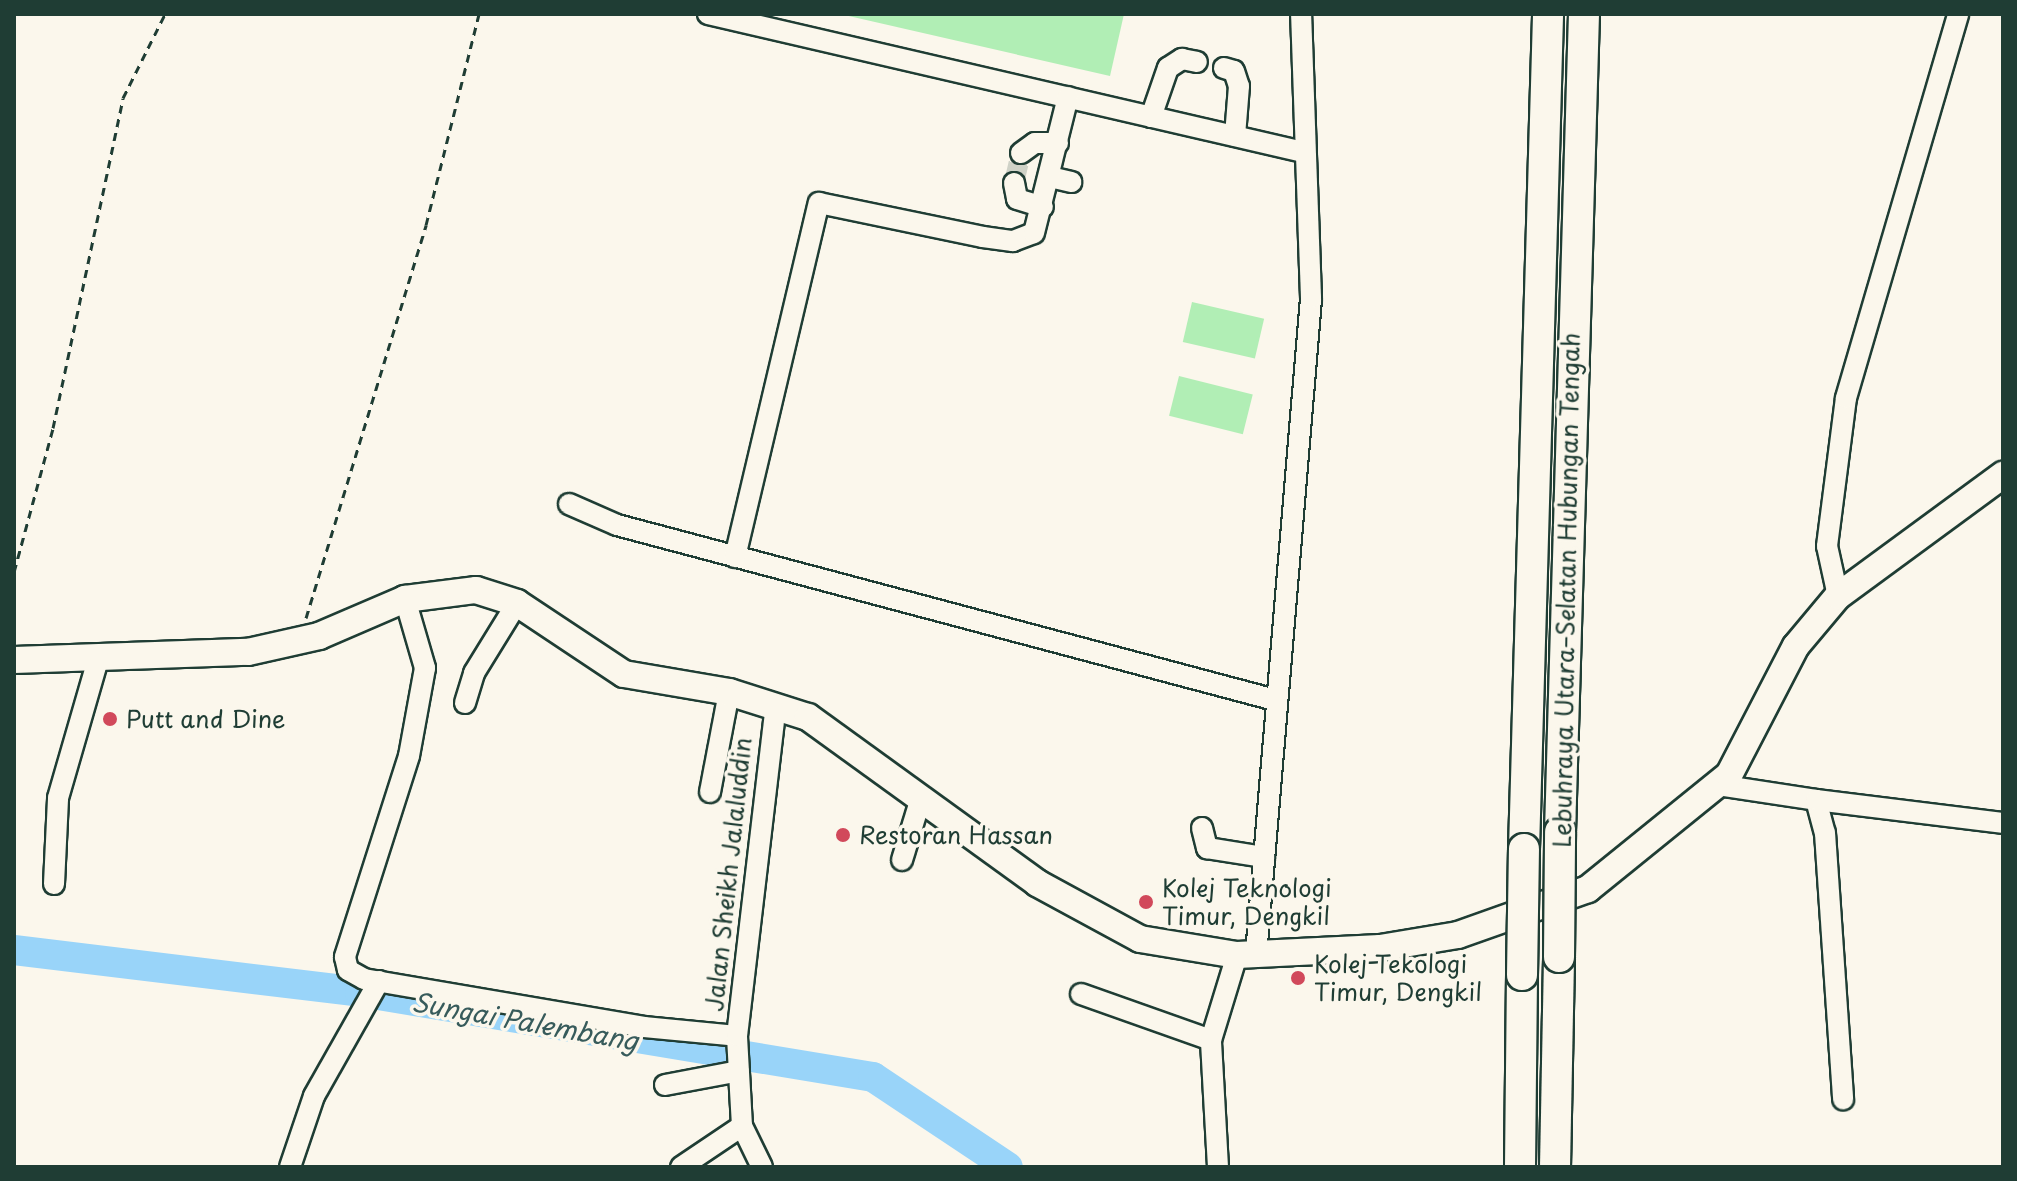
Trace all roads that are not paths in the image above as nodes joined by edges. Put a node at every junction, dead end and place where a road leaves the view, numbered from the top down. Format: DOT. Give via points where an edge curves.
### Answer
graph roads {
  1 [pos="708,14"];
  2 [pos="1301,14"];
  3 [pos="1548,14"];
  4 [pos="1584,14"];
  5 [pos="1958,14"];
  6 [pos="1189,61"];
  7 [pos="1229,70"];
  8 [pos="1068,97"];
  9 [pos="1151,117"];
  10 [pos="1235,136"];
  11 [pos="1058,143"];
  12 [pos="1303,152"];
  13 [pos="1021,153"];
  14 [pos="1050,177"];
  15 [pos="1071,182"];
  16 [pos="1014,188"];
  17 [pos="1043,207"];
  18 [pos="2003,475"];
  19 [pos="569,504"];
  20 [pos="735,557"];
  21 [pos="1838,596"];
  22 [pos="405,599"];
  23 [pos="517,603"];
  24 [pos="98,659"];
  25 [pos="14,660"];
  26 [pos="729,692"];
  27 [pos="1275,700"];
  28 [pos="465,703"];
  29 [pos="776,705"];
  30 [pos="1718,785"];
  31 [pos="710,792"];
  32 [pos="921,798"];
  33 [pos="1816,800"];
  34 [pos="2003,823"];
  35 [pos="1202,828"];
  36 [pos="1264,857"];
  37 [pos="902,860"];
  38 [pos="54,884"];
  39 [pos="1247,955"];
  40 [pos="373,990"];
  41 [pos="1081,994"];
  42 [pos="1211,1040"];
  43 [pos="738,1056"];
  44 [pos="665,1085"];
  45 [pos="1843,1099"];
  46 [pos="742,1126"];
  47 [pos="756,1164"];
  48 [pos="290,1167"];
  49 [pos="681,1167"];
  50 [pos="1218,1167"];
  51 [pos="1520,1167"];
  52 [pos="1555,1167"];
  1 -- 8 [label="street"];
  2 -- 12 [label="street"];
  3 -- 51 [label="highway, Lebuhraya Utara–Selatan Hubungan Tengah, bridge"];
  4 -- 52 [label="highway, Lebuhraya Utara–Selatan Hubungan Tengah, bridge"];
  5 -- 21 [label="street" via="1846,398 1827,546"];
  6 -- 9 [label="street" via="1158,83"];
  7 -- 10 [label="street"];
  8 -- 9 [label="street"];
  8 -- 11 [label="street"];
  9 -- 10 [label="street"];
  10 -- 12 [label="street"];
  11 -- 13 [label="street" via="1035,143"];
  11 -- 14 [label="street"];
  12 -- 27 [label="street" via="1311,298"];
  14 -- 15 [label="street"];
  14 -- 17 [label="street"];
  16 -- 17 [label="street"];
  17 -- 20 [label="street" via="1034,233 1013,241 819,203"];
  18 -- 21 [label="main road"];
  19 -- 20 [label="street"];
  20 -- 27 [label="street"];
  21 -- 30 [label="main road" via="1796,646 1761,725"];
  22 -- 23 [label="main road" via="476,590"];
  22 -- 24 [label="main road" via="300,641 248,652"];
  22 -- 40 [label="street" via="422,640 419,704 345,957 348,970"];
  23 -- 26 [label="main road" via="624,674"];
  23 -- 28 [label="street" via="474,673"];
  24 -- 25 [label="main road"];
  24 -- 38 [label="street" via="58,798"];
  26 -- 29 [label="main road"];
  26 -- 31 [label="street"];
  27 -- 36 [label="street"];
  29 -- 32 [label="main road" via="840,736"];
  29 -- 43 [label="street, Jalan Sheikh Jalaluddin"];
  30 -- 33 [label="street"];
  30 -- 39 [label="main road" via="1588,889 1458,935 1380,948"];
  32 -- 37 [label="street"];
  32 -- 39 [label="main road" via="1102,922 1161,945"];
  33 -- 34 [label="street"];
  33 -- 45 [label="street" via="1825,833"];
  35 -- 36 [label="street" via="1207,848"];
  36 -- 39 [label="street"];
  39 -- 42 [label="street"];
  40 -- 43 [label="street" via="417,987"];
  40 -- 48 [label="street" via="314,1096"];
  41 -- 42 [label="street"];
  42 -- 50 [label="street"];
  43 -- 44 [label="street"];
  43 -- 46 [label="street, Jalan Sheikh Jalaluddin"];
  46 -- 47 [label="street"];
  46 -- 49 [label="street"];
}
